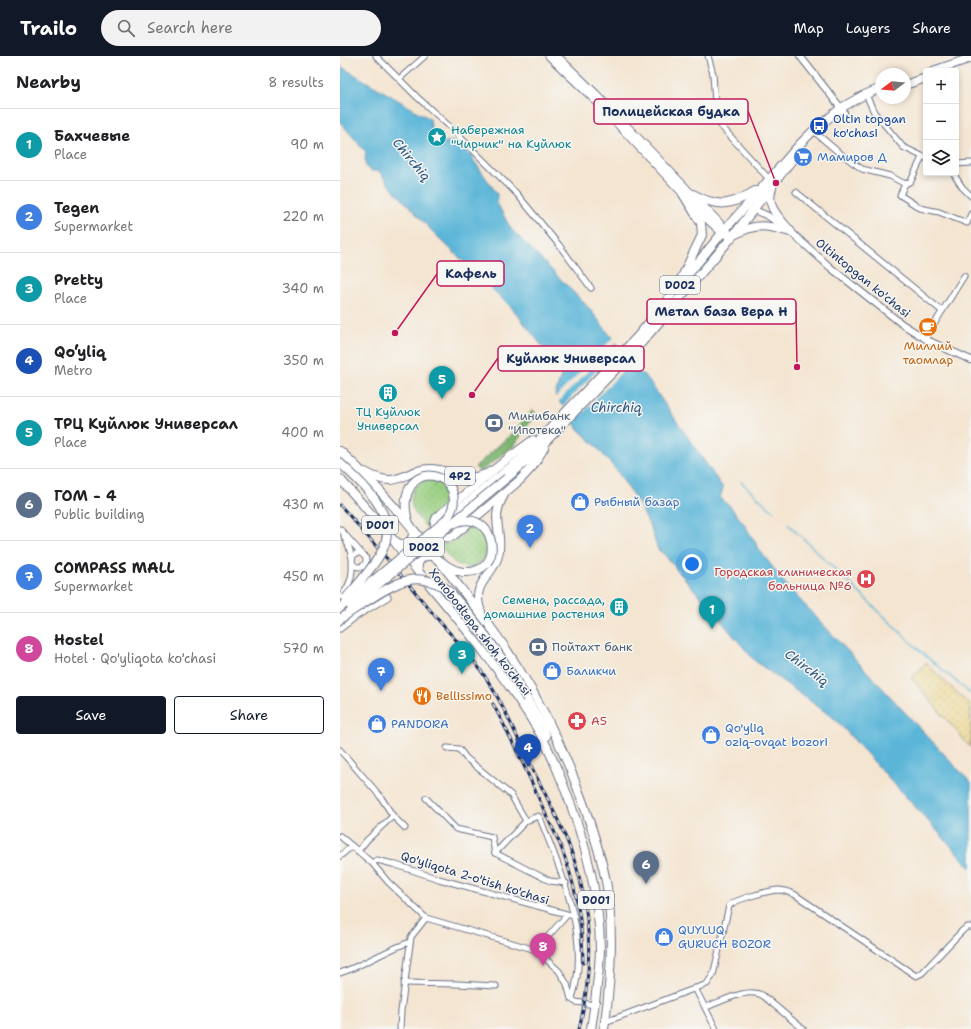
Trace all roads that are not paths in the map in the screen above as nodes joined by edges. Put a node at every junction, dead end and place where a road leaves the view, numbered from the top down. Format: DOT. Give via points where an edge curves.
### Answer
graph roads {
  1 [pos="376,56"];
  2 [pos="425,56"];
  3 [pos="549,56"];
  4 [pos="557,56"];
  5 [pos="708,56"];
  6 [pos="800,56"];
  7 [pos="967,60"];
  8 [pos="942,68"];
  9 [pos="953,68"];
  10 [pos="923,74"];
  11 [pos="399,78"];
  12 [pos="911,78"];
  13 [pos="923,79"];
  14 [pos="911,83"];
  15 [pos="875,91"];
  16 [pos="875,96"];
  17 [pos="868,99"];
  18 [pos="843,110"];
  19 [pos="817,134"];
  20 [pos="923,157"];
  21 [pos="923,160"];
  22 [pos="971,163"];
  23 [pos="959,164"];
  24 [pos="954,176"];
  25 [pos="772,181"];
  26 [pos="905,184"];
  27 [pos="763,187"];
  28 [pos="796,192"];
  29 [pos="683,194"];
  30 [pos="693,194"];
  31 [pos="971,196"];
  32 [pos="749,208"];
  33 [pos="971,214"];
  34 [pos="724,230"];
  35 [pos="791,232"];
  36 [pos="732,237"];
  37 [pos="964,276"];
  38 [pos="591,288"];
  39 [pos="673,294"];
  40 [pos="942,311"];
  41 [pos="925,338"];
  42 [pos="641,339"];
  43 [pos="971,360"];
  44 [pos="555,428"];
  45 [pos="340,450"];
  46 [pos="340,463"];
  47 [pos="356,465"];
  48 [pos="492,472"];
  49 [pos="340,479"];
  50 [pos="509,489"];
  51 [pos="448,522"];
  52 [pos="411,528"];
  53 [pos="342,531"];
  54 [pos="394,541"];
  55 [pos="363,555"];
  56 [pos="437,559"];
  57 [pos="352,561"];
  58 [pos="363,566"];
  59 [pos="419,573"];
  60 [pos="340,597"];
  61 [pos="340,607"];
  62 [pos="357,616"];
  63 [pos="340,617"];
  64 [pos="487,621"];
  65 [pos="340,630"];
  66 [pos="447,748"];
  67 [pos="340,750"];
  68 [pos="559,775"];
  69 [pos="426,798"];
  70 [pos="393,816"];
  71 [pos="526,821"];
  72 [pos="405,828"];
  73 [pos="340,836"];
  74 [pos="352,846"];
  75 [pos="358,851"];
  76 [pos="494,853"];
  77 [pos="340,856"];
  78 [pos="372,864"];
  79 [pos="566,883"];
  80 [pos="567,915"];
  81 [pos="574,916"];
  82 [pos="426,918"];
  83 [pos="971,927"];
  84 [pos="410,942"];
  85 [pos="536,950"];
  86 [pos="340,973"];
  87 [pos="404,983"];
  88 [pos="496,986"];
  89 [pos="695,988"];
  90 [pos="571,999"];
  91 [pos="594,1006"];
  92 [pos="706,1007"];
  93 [pos="604,1026"];
  94 [pos="400,1029"];
  95 [pos="591,1029"];
  96 [pos="716,1029"];
  97 [pos="803,1029"];
  1 -- 11 [label="street"];
  2 -- 11 [label="street"];
  3 -- 29 [label="main road" via="595,100"];
  4 -- 30 [label="main road"];
  5 -- 25 [label="street" via="721,126"];
  6 -- 18 [label="street"];
  7 -- 8 [label="highway"];
  7 -- 9 [label="highway"];
  10 -- 12 [label="highway"];
  11 -- 38 [label="street" via="517,194"];
  13 -- 14 [label="highway"];
  15 -- 18 [label="highway, D002" via="862,96"];
  16 -- 17 [label="highway, D002"];
  17 -- 18 [label="highway, D002"];
  17 -- 20 [label="street" via="874,112 903,147"];
  18 -- 19 [label="highway, D002"];
  18 -- 25 [label="highway, D002" via="813,131"];
  19 -- 25 [label="highway, D002"];
  19 -- 26 [label="street" via="862,169 890,176"];
  21 -- 26 [label="street" via="911,181"];
  22 -- 23 [label="street"];
  24 -- 31 [label="street"];
  25 -- 27 [label="highway, D002"];
  25 -- 32 [label="highway, D002"];
  25 -- 35 [label="highway" via="770,204"];
  26 -- 33 [label="street" via="900,195 920,208 939,212 966,223"];
  27 -- 30 [label="highway" via="745,198 727,204 712,203"];
  27 -- 32 [label="highway, D002"];
  28 -- 40 [label="street"];
  29 -- 34 [label="main road"];
  29 -- 39 [label="highway" via="701,223 702,235"];
  30 -- 34 [label="main road"];
  32 -- 34 [label="highway, D002"];
  32 -- 35 [label="street, Oltintopgan ko'chasi" via="768,216"];
  32 -- 36 [label="highway, D002"];
  34 -- 36 [label="main road"];
  34 -- 39 [label="highway, D002"];
  35 -- 36 [label="highway" via="771,226 758,226 745,229"];
  35 -- 41 [label="street, Oltintopgan ko'chasi" via="867,297"];
  36 -- 42 [label="highway, D002"];
  37 -- 40 [label="street"];
  39 -- 42 [label="highway, D002"];
  40 -- 41 [label="street"];
  41 -- 43 [label="street, Oltintopgan ko'chasi"];
  42 -- 44 [label="highway, D002"];
  44 -- 48 [label="highway, 4P2"];
  44 -- 50 [label="highway" via="532,467"];
  44 -- 51 [label="highway, D002, bridge" via="527,461"];
  45 -- 47 [label="highway, Xonobodtepa shoh ko'chasi / D001"];
  46 -- 61 [label="highway, bridge" via="379,506 385,517 387,532 381,553"];
  47 -- 48 [label="highway, 4P2" via="374,477 388,480 429,469 466,477"];
  47 -- 52 [label="highway, Xonobodtepa shoh ko'chasi / D001"];
  48 -- 50 [label="highway" via="437,517 434,526 438,534 447,538 453,536"];
  49 -- 54 [label="highway, Xonobodtepa shoh ko'chasi / D001"];
  50 -- 64 [label="highway" via="501,500 497,512 498,556 479,591 480,609"];
  51 -- 52 [label="highway, bridge" via="454,494 449,484 439,477 427,475 410,486 406,499 406,513"];
  51 -- 56 [label="highway, bridge" via="474,522 485,529 491,539 492,553 487,562 476,570 463,572 450,568"];
  51 -- 61 [label="highway, D002, bridge"];
  51 -- 63 [label="highway, D002, bridge"];
  52 -- 54 [label="highway" via="413,535 409,542 401,544"];
  52 -- 56 [label="highway, Xonobodtepa shoh ko'chasi / D001"];
  53 -- 55 [label="street"];
  53 -- 57 [label="street"];
  54 -- 59 [label="highway, Xonobodtepa shoh ko'chasi / D001"];
  55 -- 57 [label="street" via="356,554"];
  55 -- 58 [label="street" via="366,561"];
  56 -- 59 [label="highway" via="430,555 422,558 418,565"];
  56 -- 64 [label="highway, Xonobodtepa shoh ko'chasi / D001"];
  57 -- 58 [label="street" via="356,567"];
  57 -- 60 [label="street" via="353,569 348,587"];
  58 -- 62 [label="street" via="388,597"];
  59 -- 68 [label="highway, Xonobodtepa shoh ko'chasi / D001" via="515,694 539,732"];
  60 -- 62 [label="street" via="350,596 356,600 359,607"];
  62 -- 65 [label="street"];
  63 -- 68 [label="highway, bridge" via="408,580 421,580 441,586 451,593 509,669 542,727"];
  64 -- 93 [label="highway, Xonobodtepa shoh ko'chasi / D001" via="518,666 554,731 596,841 606,886 610,922 610,964"];
  66 -- 71 [label="street" via="459,750 511,795"];
  67 -- 70 [label="street" via="380,796"];
  68 -- 91 [label="highway, Xonobodtepa shoh ko'chasi / D001" via="575,814 597,904 600,949"];
  69 -- 76 [label="street" via="456,829 492,837"];
  70 -- 72 [label="street"];
  70 -- 75 [label="street"];
  71 -- 76 [label="street"];
  71 -- 79 [label="street" via="538,816 540,818"];
  73 -- 74 [label="street"];
  74 -- 75 [label="street"];
  74 -- 77 [label="street"];
  75 -- 78 [label="street"];
  76 -- 79 [label="street" via="550,881"];
  78 -- 80 [label="street, Qo'yliqota 2-o'tish ko'chasi" via="377,860 393,864 439,880"];
  78 -- 82 [label="street"];
  79 -- 81 [label="street"];
  80 -- 81 [label="street, Qo'yliqota 2-o'tish ko'chasi"];
  80 -- 85 [label="street"];
  81 -- 90 [label="street" via="578,950 576,984"];
  82 -- 84 [label="street"];
  82 -- 85 [label="street"];
  83 -- 89 [label="street" via="964,929 922,973 916,976 794,894 779,890 765,893 731,904 727,910 712,975 707,984"];
  84 -- 86 [label="street"];
  84 -- 87 [label="street"];
  85 -- 90 [label="street" via="560,971"];
  87 -- 88 [label="street"];
  87 -- 94 [label="street"];
  89 -- 92 [label="street"];
  89 -- 93 [label="street"];
  90 -- 91 [label="street"];
  91 -- 95 [label="highway, Xonobodtepa shoh ko'chasi / D001"];
  92 -- 96 [label="street"];
  92 -- 97 [label="street" via="755,992"];
}
